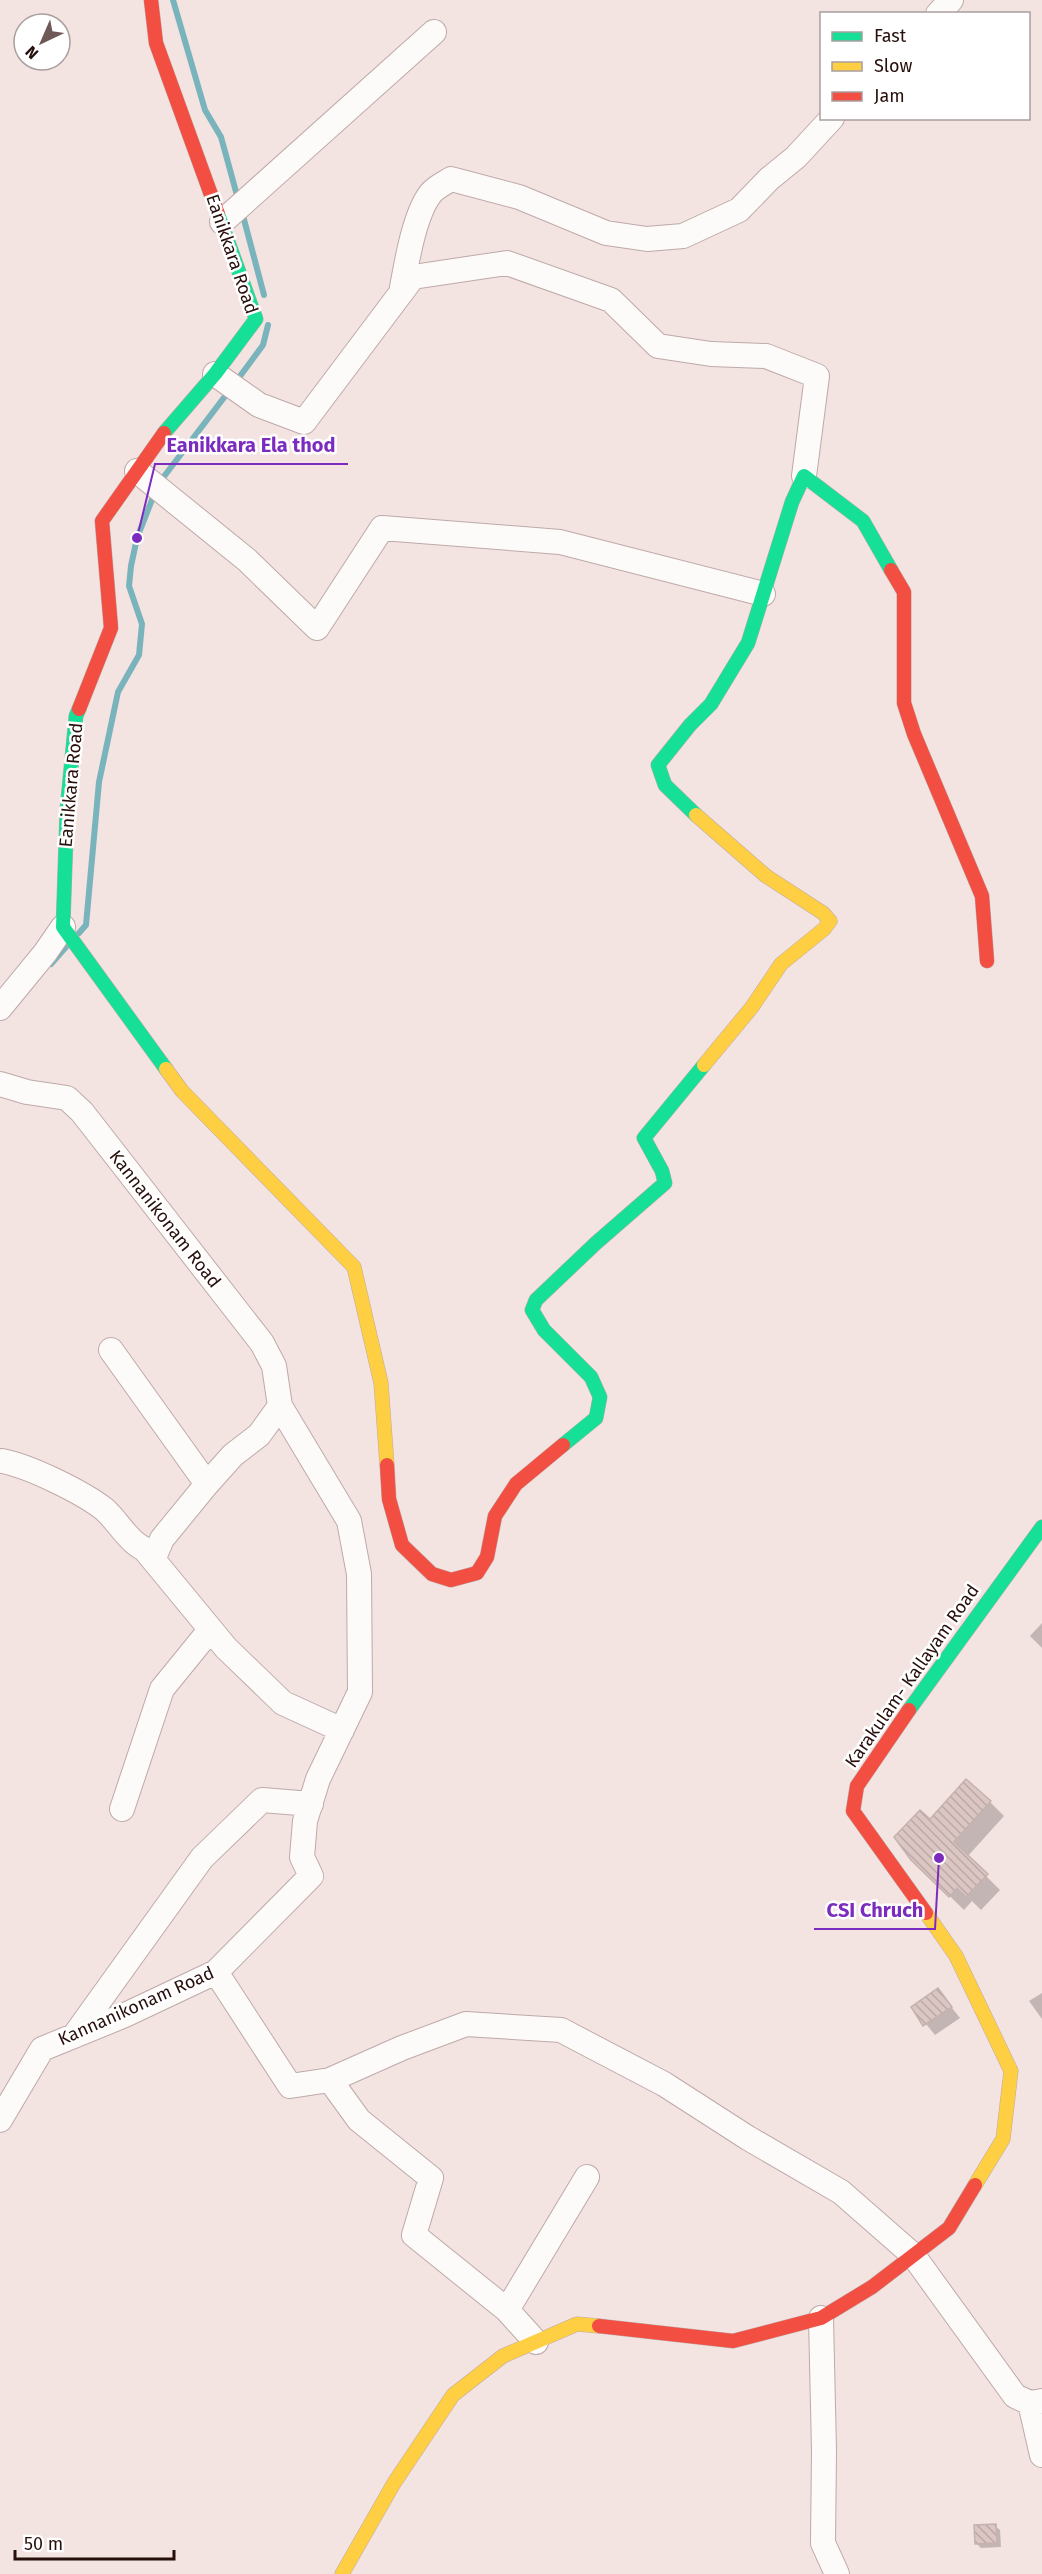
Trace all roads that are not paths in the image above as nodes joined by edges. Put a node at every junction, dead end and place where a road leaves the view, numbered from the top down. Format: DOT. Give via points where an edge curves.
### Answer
graph roads {
  1 [pos="151,0"];
  2 [pos="951,0"];
  3 [pos="940,12"];
  4 [pos="434,32"];
  5 [pos="830,120"];
  6 [pos="222,222"];
  7 [pos="400,295"];
  8 [pos="227,382"];
  9 [pos="137,471"];
  10 [pos="804,476"];
  11 [pos="763,594"];
  12 [pos="66,930"];
  13 [pos="987,961"];
  14 [pos="0,1008"];
  15 [pos="0,1084"];
  16 [pos="111,1350"];
  17 [pos="280,1406"];
  18 [pos="2,1461"];
  19 [pos="207,1484"];
  20 [pos="1042,1527"];
  21 [pos="146,1551"];
  22 [pos="210,1630"];
  23 [pos="342,1730"];
  24 [pos="311,1804"];
  25 [pos="122,1809"];
  26 [pos="216,1972"];
  27 [pos="74,2036"];
  28 [pos="330,2079"];
  29 [pos="0,2120"];
  30 [pos="587,2177"];
  31 [pos="913,2255"];
  32 [pos="507,2310"];
  33 [pos="821,2318"];
  34 [pos="536,2342"];
  35 [pos="1036,2402"];
  36 [pos="1042,2455"];
  37 [pos="342,2574"];
  38 [pos="837,2574"];
  1 -- 6 [label="street, Eanikkara Road" via="156,43"];
  2 -- 3 [label="street"];
  4 -- 6 [label="street"];
  5 -- 7 [label="street" via="739,210 682,236 647,239 606,233 519,197 451,179 432,192 420,216"];
  6 -- 8 [label="street, Eanikkara Road" via="256,319"];
  7 -- 8 [label="street" via="304,422 259,405"];
  7 -- 10 [label="street" via="413,277 507,263 612,300 658,346 711,354 766,356 817,376"];
  8 -- 9 [label="street, Eanikkara Road" via="171,423"];
  9 -- 11 [label="street" via="247,560 317,628 382,528 560,542"];
  9 -- 12 [label="street, Eanikkara Road" via="102,520 111,628 76,716 67,809"];
  10 -- 11 [label="street"];
  10 -- 13 [label="street" via="863,521 904,592 904,704 982,896"];
  11 -- 12 [label="street" via="748,644 711,704 658,765 665,785 684,804 766,876 830,921 780,964 752,1007 644,1138 663,1171 665,1183 536,1300 532,1310 544,1330 591,1377 600,1397 596,1418 516,1484 495,1516 487,1557 477,1573 451,1580 432,1574 402,1545 389,1499 381,1383 354,1267 182,1090"];
  12 -- 14 [label="street"];
  15 -- 17 [label="street, Kannanikonam Road" via="67,1098 82,1112 262,1343 274,1366"];
  16 -- 19 [label="street"];
  17 -- 19 [label="street" via="259,1435 232,1455"];
  17 -- 23 [label="street, Kannanikonam Road" via="349,1521 353,1536 360,1613 360,1692"];
  18 -- 21 [label="street" via="72,1488 104,1510"];
  19 -- 21 [label="street" via="162,1539 156,1553"];
  20 -- 31 [label="street, Karakulam- Kallayam Road" via="857,1786 853,1810 956,1956 1011,2070 1003,2139 949,2228"];
  21 -- 22 [label="street"];
  22 -- 23 [label="street" via="283,1703"];
  22 -- 25 [label="street" via="162,1689"];
  23 -- 24 [label="street, Kannanikonam Road" via="318,1779"];
  24 -- 26 [label="street, Kannanikonam Road" via="302,1857 311,1876"];
  24 -- 27 [label="street" via="262,1800 202,1858"];
  26 -- 27 [label="street, Kannanikonam Road"];
  26 -- 28 [label="street" via="290,2085"];
  27 -- 29 [label="street, Kannanikonam Road" via="42,2049"];
  28 -- 31 [label="street" via="466,2024 561,2030 664,2084 841,2192"];
  28 -- 32 [label="street" via="359,2120 430,2178 414,2235"];
  30 -- 32 [label="street"];
  31 -- 33 [label="street, Karakulam- Kallayam Road" via="872,2287"];
  31 -- 35 [label="street" via="1015,2396"];
  32 -- 34 [label="street"];
  33 -- 34 [label="street, Karakulam- Kallayam Road" via="733,2341 577,2324"];
  33 -- 38 [label="street" via="823,2543"];
  34 -- 37 [label="street, Karakulam- Kallayam Road" via="503,2356 453,2395 394,2483"];
  35 -- 36 [label="street"];
}
